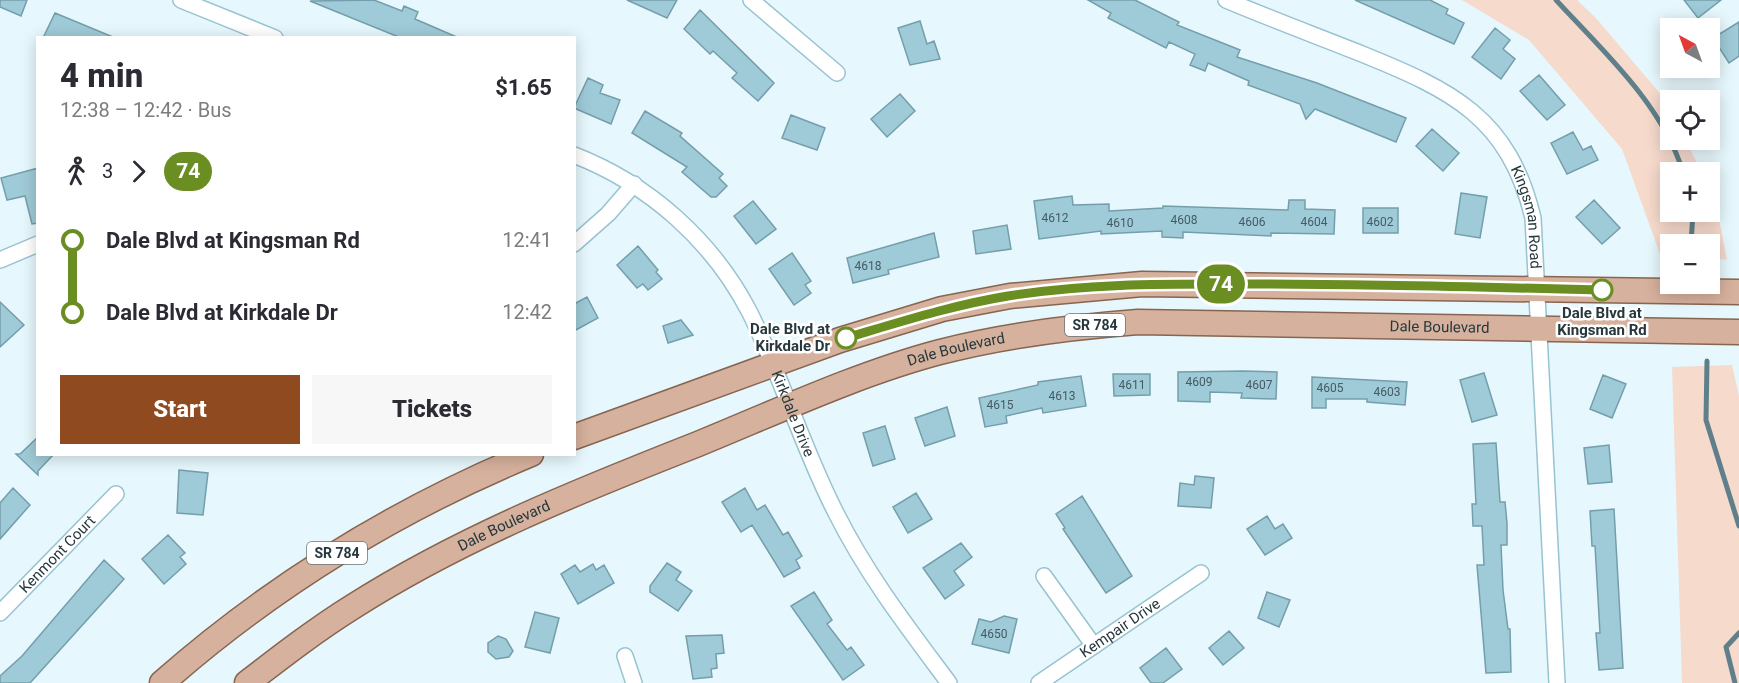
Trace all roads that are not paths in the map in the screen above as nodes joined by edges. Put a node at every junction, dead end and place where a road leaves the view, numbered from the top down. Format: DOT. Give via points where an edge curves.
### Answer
graph roads {
  1 [pos="181,0"];
  2 [pos="751,0"];
  3 [pos="1226,0"];
  4 [pos="270,36"];
  5 [pos="837,73"];
  6 [pos="576,156"];
  7 [pos="634,184"];
  8 [pos="576,242"];
  9 [pos="36,245"];
  10 [pos="0,260"];
  11 [pos="1536,288"];
  12 [pos="1739,292"];
  13 [pos="1538,328"];
  14 [pos="1739,332"];
  15 [pos="771,363"];
  16 [pos="790,407"];
  17 [pos="576,435"];
  18 [pos="527,456"];
  19 [pos="116,494"];
  20 [pos="1201,573"];
  21 [pos="1044,576"];
  22 [pos="0,613"];
  23 [pos="1094,646"];
  24 [pos="625,656"];
  25 [pos="162,683"];
  26 [pos="247,683"];
  27 [pos="633,683"];
  28 [pos="949,683"];
  29 [pos="1039,683"];
  30 [pos="1557,683"];
  1 -- 4 [label="street"];
  2 -- 5 [label="street"];
  3 -- 11 [label="street, Kingsman Road" via="1426,80 1479,118 1499,140 1527,192 1533,218"];
  6 -- 7 [label="street, Kirkdale Drive"];
  7 -- 8 [label="street"];
  7 -- 15 [label="street, Kirkdale Drive" via="687,228 714,259 750,313"];
  9 -- 10 [label="street"];
  11 -- 12 [label="main road"];
  11 -- 13 [label="street, Kingsman Road"];
  11 -- 15 [label="main road" via="1154,284 1080,287 942,309"];
  13 -- 14 [label="main road, Dale Boulevard / SR 784"];
  13 -- 16 [label="main road, Dale Boulevard / SR 784" via="1138,322 1080,326 938,352"];
  13 -- 30 [label="street, Kingsman Road"];
  15 -- 16 [label="street, Kirkdale Drive"];
  15 -- 17 [label="main road"];
  16 -- 26 [label="main road, Dale Boulevard / SR 784" via="633,470 438,558 347,611"];
  16 -- 28 [label="street, Kirkdale Drive" via="860,558"];
  18 -- 25 [label="main road, SR 784" via="434,499 327,559 254,609"];
  19 -- 22 [label="street, Kenmont Court"];
  20 -- 23 [label="street, Kempair Drive"];
  21 -- 23 [label="street"];
  23 -- 29 [label="street, Kempair Drive"];
  24 -- 27 [label="street"];
}
